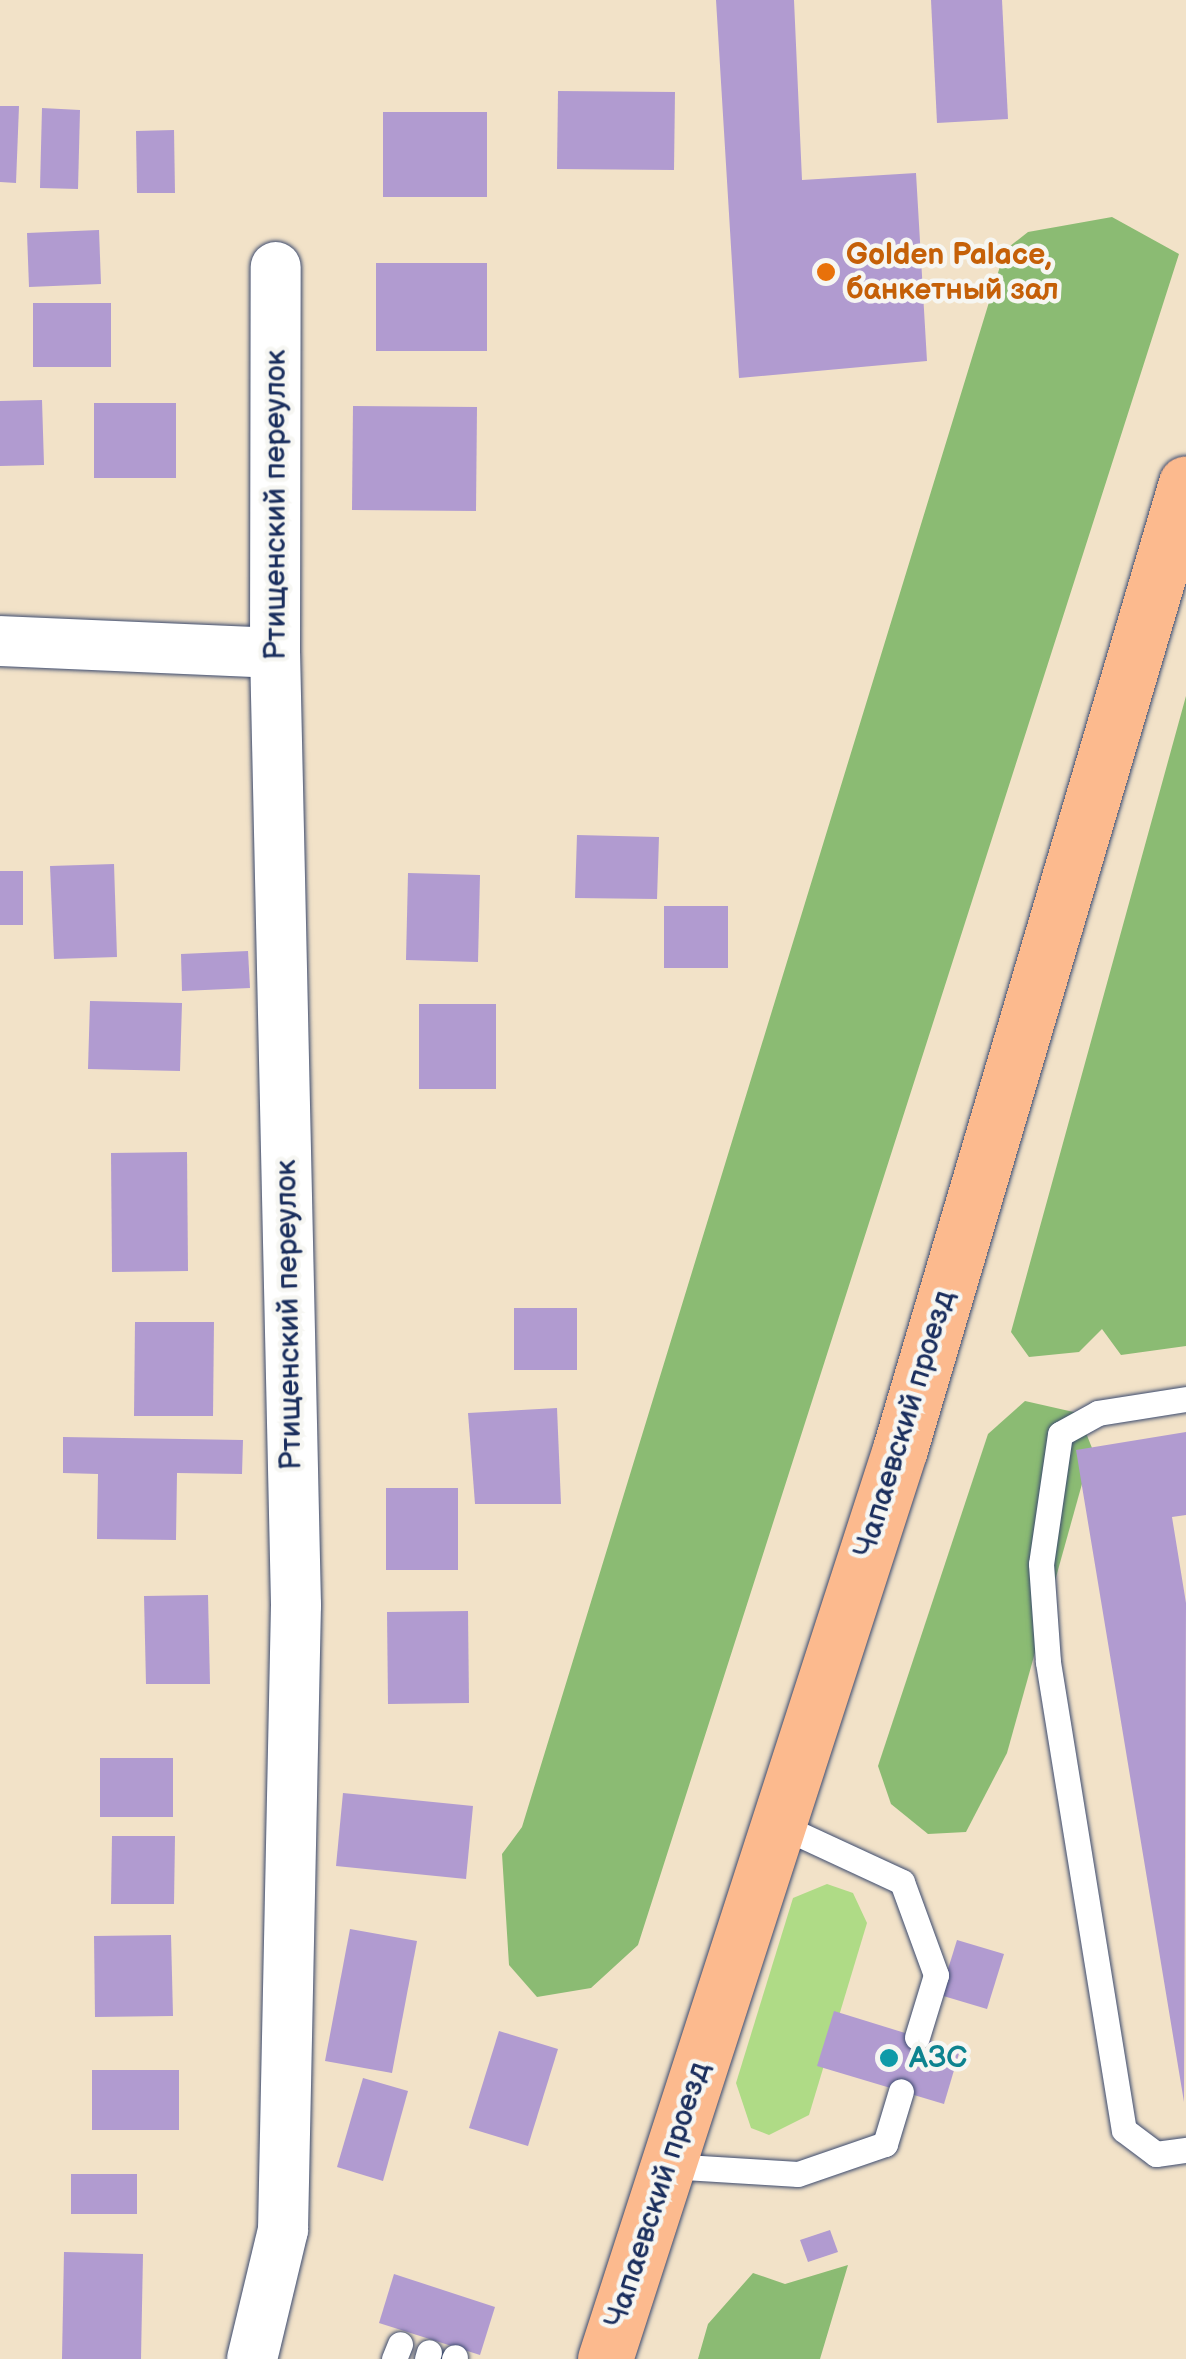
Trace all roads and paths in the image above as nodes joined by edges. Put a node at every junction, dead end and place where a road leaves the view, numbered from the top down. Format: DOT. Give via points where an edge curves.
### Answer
graph roads {
  1 [pos="276,267"];
  2 [pos="1186,483"];
  3 [pos="0,641"];
  4 [pos="275,652"];
  5 [pos="1186,1399"];
  6 [pos="776,1823"];
  7 [pos="917,2036"];
  8 [pos="901,2092"];
  9 [pos="1186,2150"];
  10 [pos="668,2166"];
  11 [pos="252,2359"];
  12 [pos="605,2359"];
  1 -- 4 [label="street, Ртищенский переулок"];
  2 -- 6 [label="main road, Чапаевский проезд" via="900,1449"];
  3 -- 4 [label="street"];
  4 -- 11 [label="street, Ртищенский переулок" via="296,1606 282,2230"];
  5 -- 9 [label="lane" via="1098,1414 1060,1434 1041,1564 1048,1662 1124,2130 1156,2154"];
  6 -- 7 [label="lane" via="902,1882 936,1975"];
  6 -- 10 [label="main road, Чапаевский проезд"];
  8 -- 10 [label="lane" via="885,2144 798,2174"];
  10 -- 12 [label="main road, Чапаевский проезд"];
}
